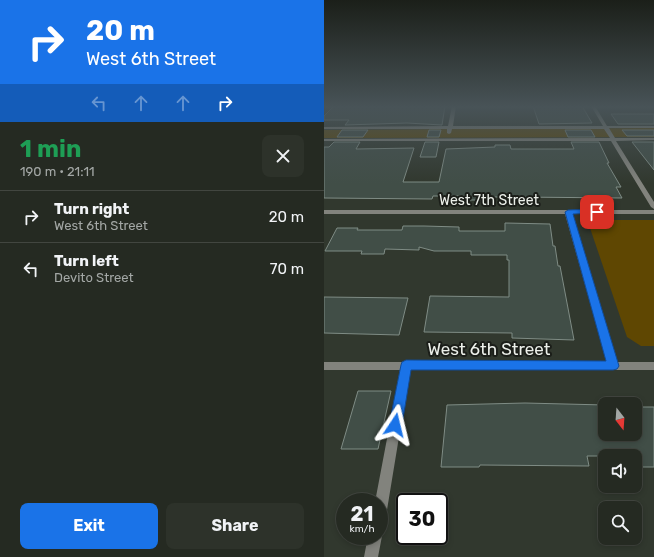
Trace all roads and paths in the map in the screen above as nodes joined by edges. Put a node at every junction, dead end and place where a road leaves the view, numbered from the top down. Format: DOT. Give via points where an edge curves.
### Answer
graph roads {
  1 [pos="449,132"];
  2 [pos="608,132"];
  3 [pos="654,139"];
  4 [pos="324,140"];
  5 [pos="448,140"];
  6 [pos="613,140"];
  7 [pos="654,207"];
  8 [pos="324,212"];
  9 [pos="568,212"];
  10 [pos="654,212"];
  11 [pos="406,365"];
  12 [pos="324,366"];
  13 [pos="613,366"];
  14 [pos="654,366"];
  15 [pos="383,493"];
  16 [pos="374,545"];
  17 [pos="372,557"];
  1 -- 5 [label="street"];
  2 -- 6 [label="street"];
  3 -- 6 [label="street"];
  4 -- 5 [label="street"];
  5 -- 6 [label="street"];
  6 -- 7 [label="street"];
  8 -- 9 [label="street, West 7th Street"];
  9 -- 10 [label="street, West 7th Street"];
  9 -- 13 [label="street"];
  11 -- 12 [label="street, West 6th Street"];
  11 -- 13 [label="street, West 6th Street"];
  11 -- 15 [label="street"];
  13 -- 14 [label="street, West 6th Street"];
  16 -- 17 [label="street"];
}
